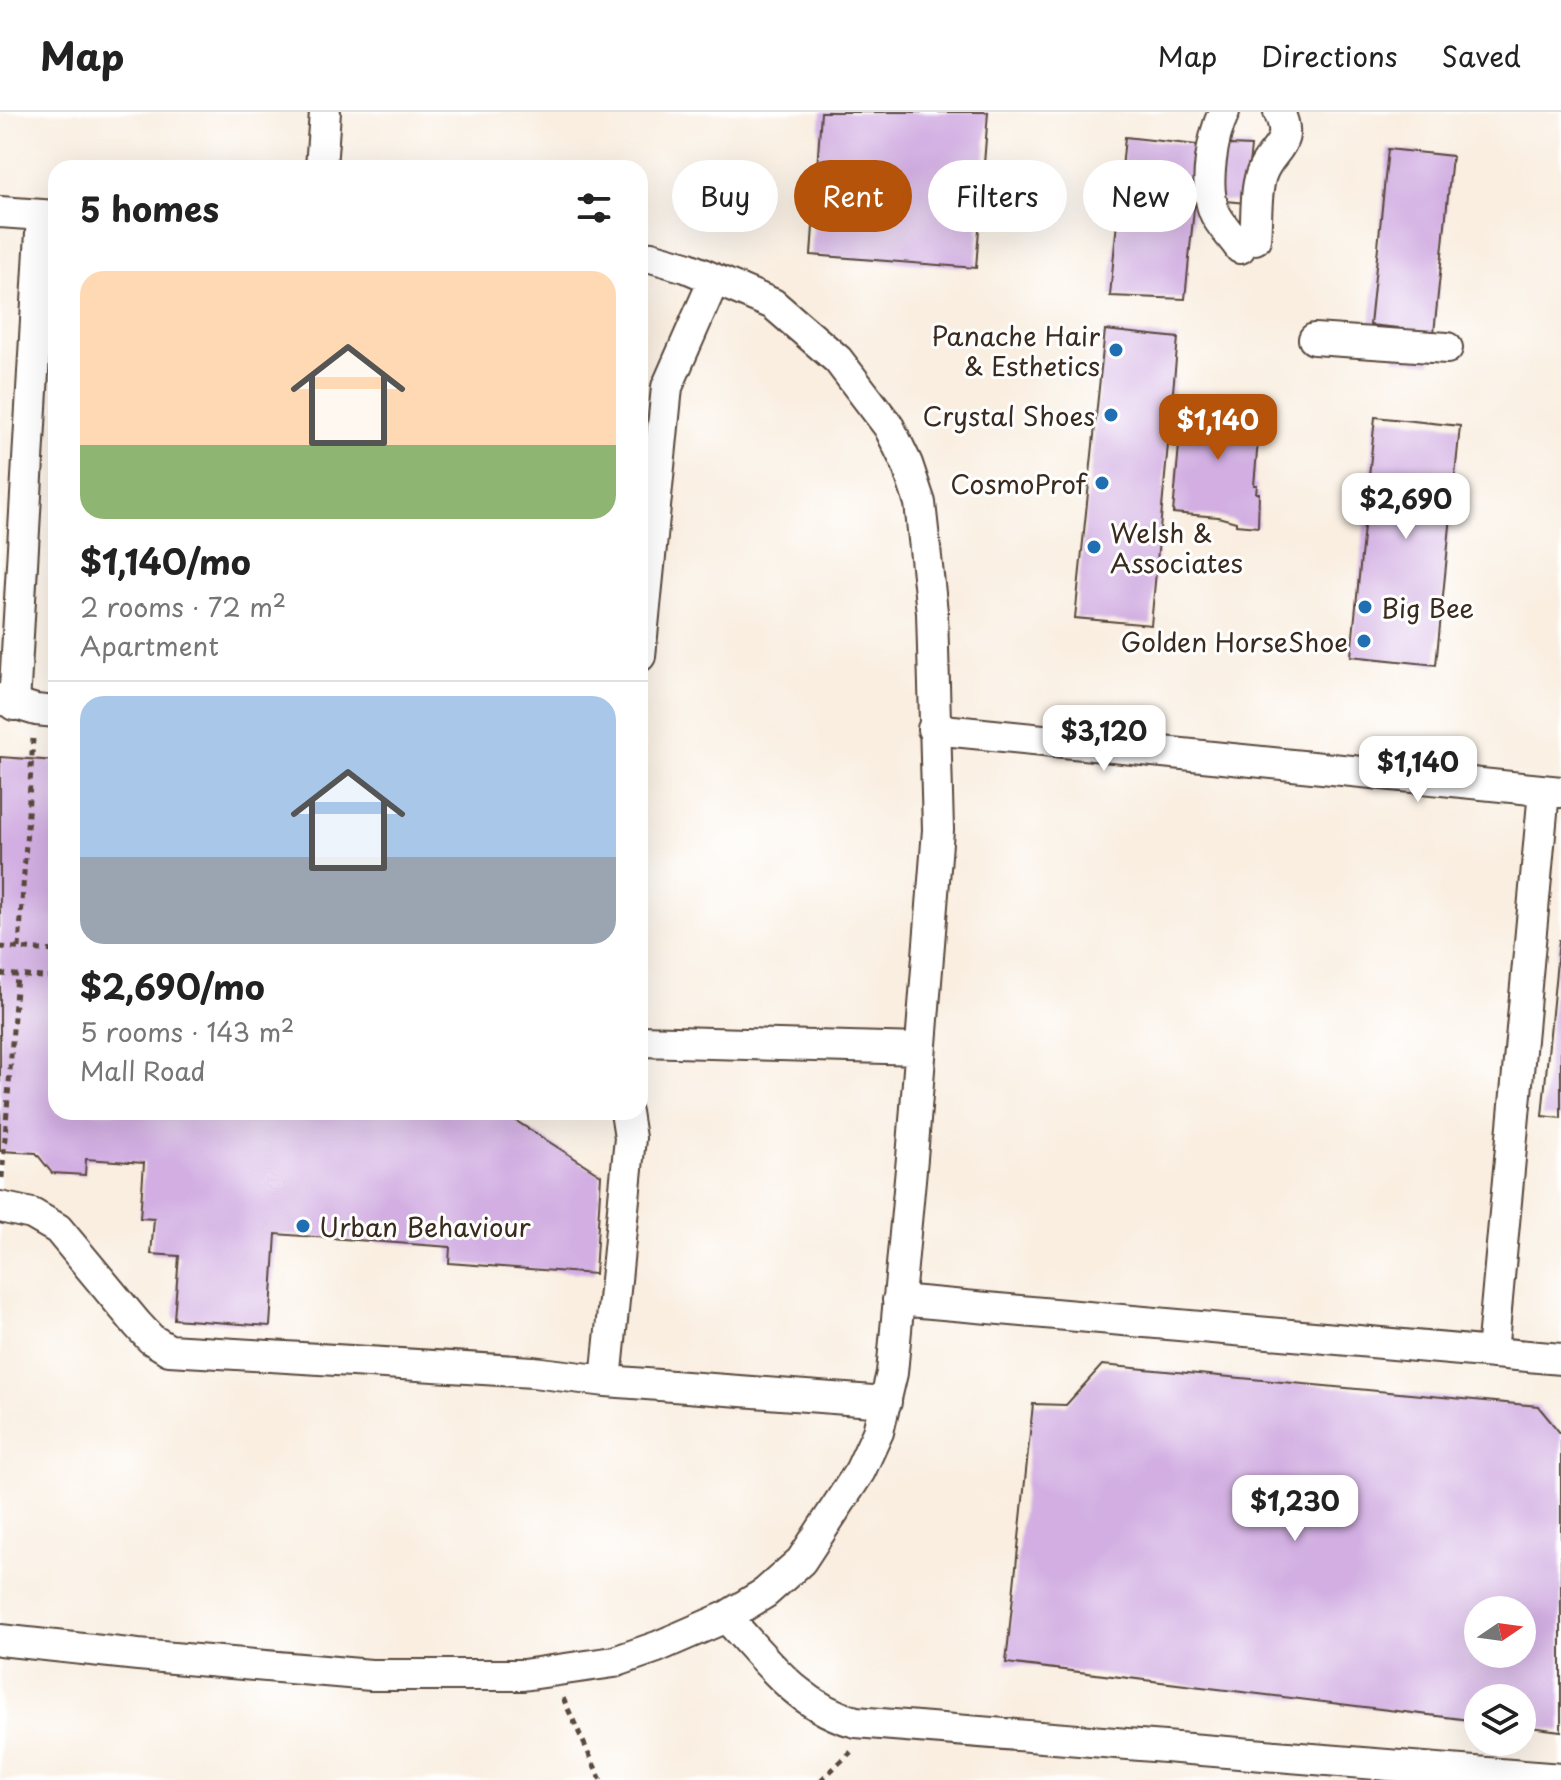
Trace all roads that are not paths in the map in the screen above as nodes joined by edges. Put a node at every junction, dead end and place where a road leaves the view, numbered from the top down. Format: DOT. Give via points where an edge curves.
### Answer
graph roads {
  1 [pos="325,112"];
  2 [pos="1224,112"];
  3 [pos="1279,112"];
  4 [pos="322,160"];
  5 [pos="0,212"];
  6 [pos="48,215"];
  7 [pos="48,237"];
  8 [pos="648,257"];
  9 [pos="714,280"];
  10 [pos="1314,339"];
  11 [pos="1447,348"];
  12 [pos="648,576"];
  13 [pos="27,706"];
  14 [pos="933,729"];
  15 [pos="1553,792"];
  16 [pos="648,1041"];
  17 [pos="920,1049"];
  18 [pos="627,1120"];
  19 [pos="1,1207"];
  20 [pos="898,1300"];
  21 [pos="1492,1353"];
  22 [pos="1561,1359"];
  23 [pos="606,1381"];
  24 [pos="886,1402"];
  25 [pos="726,1617"];
  26 [pos="0,1640"];
  27 [pos="1561,1779"];
  1 -- 4 [label="street"];
  2 -- 3 [label="street" via="1216,131 1208,191 1215,214 1248,243 1261,176 1284,139"];
  5 -- 6 [label="street"];
  7 -- 13 [label="street"];
  8 -- 9 [label="street"];
  9 -- 12 [label="street" via="667,387"];
  9 -- 14 [label="street" via="773,304 838,360 889,427 920,503 932,612"];
  10 -- 11 [label="street"];
  14 -- 15 [label="street"];
  14 -- 17 [label="street" via="938,830"];
  15 -- 21 [label="street"];
  16 -- 17 [label="street"];
  17 -- 20 [label="street"];
  18 -- 23 [label="street" via="630,1138"];
  19 -- 23 [label="street" via="32,1214 58,1229 137,1324 169,1350"];
  20 -- 21 [label="street"];
  20 -- 24 [label="street"];
  21 -- 22 [label="street"];
  23 -- 24 [label="street"];
  24 -- 25 [label="street" via="860,1471 801,1561 765,1593"];
  25 -- 26 [label="street" via="614,1662 523,1675 371,1675"];
  25 -- 27 [label="street" via="793,1689 834,1716 856,1722"];
}
